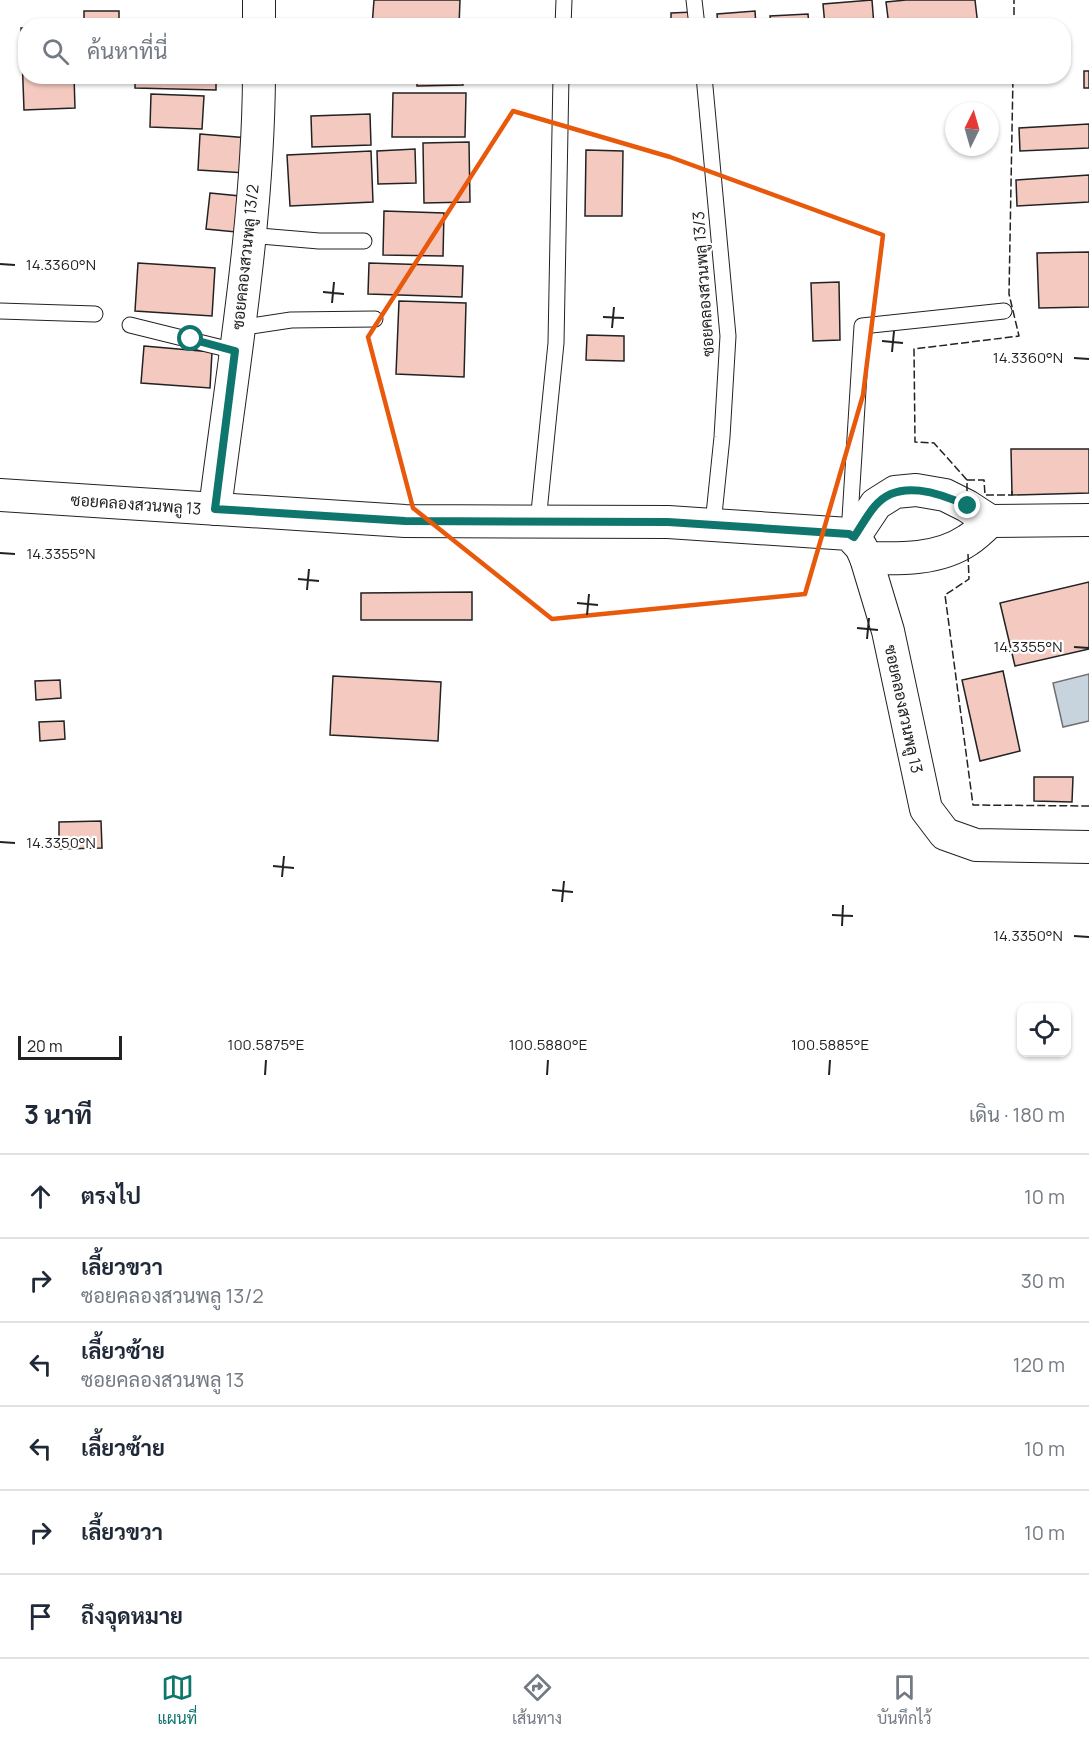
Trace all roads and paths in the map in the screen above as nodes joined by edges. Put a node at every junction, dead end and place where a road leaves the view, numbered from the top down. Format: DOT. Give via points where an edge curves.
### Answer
graph roads {
  1 [pos="259,0"];
  2 [pos="564,0"];
  3 [pos="694,0"];
  4 [pos="259,18"];
  5 [pos="563,18"];
  6 [pos="696,18"];
  7 [pos="259,84"];
  8 [pos="561,84"];
  9 [pos="705,84"];
  10 [pos="249,235"];
  11 [pos="364,241"];
  12 [pos="0,311"];
  13 [pos="1004,311"];
  14 [pos="95,314"];
  15 [pos="375,318"];
  16 [pos="130,325"];
  17 [pos="236,340"];
  18 [pos="0,495"];
  19 [pos="215,509"];
  20 [pos="1089,520"];
  21 [pos="538,522"];
  22 [pos="990,522"];
  23 [pos="713,524"];
  24 [pos="856,543"];
  25 [pos="1089,847"];
  1 -- 4 [label="street"];
  2 -- 5 [label="lane"];
  3 -- 6 [label="lane"];
  7 -- 10 [label="street, ซอยคลองสวนพลู 13/2"];
  8 -- 21 [label="lane" via="556,342"];
  9 -- 23 [label="lane, ซอยคลองสวนพลู 13/3" via="728,336"];
  10 -- 11 [label="lane"];
  10 -- 17 [label="street, ซอยคลองสวนพลู 13/2"];
  12 -- 14 [label="lane"];
  13 -- 24 [label="lane" via="862,326"];
  15 -- 17 [label="lane" via="291,320"];
  16 -- 17 [label="lane"];
  17 -- 19 [label="street, ซอยคลองสวนพลู 13/2"];
  18 -- 19 [label="street, ซอยคลองสวนพลู 13"];
  19 -- 21 [label="street, ซอยคลองสวนพลู 13" via="405,521"];
  20 -- 22 [label="street"];
  21 -- 23 [label="street, ซอยคลองสวนพลู 13"];
  22 -- 24 [label="street" via="947,551 904,559"];
  22 -- 24 [label="street" via="945,495 916,490 895,492 876,504"];
  23 -- 24 [label="street, ซอยคลองสวนพลู 13"];
  24 -- 25 [label="street, ซอยคลองสวนพลู 13" via="888,631 926,809 945,834 976,845"];
}
